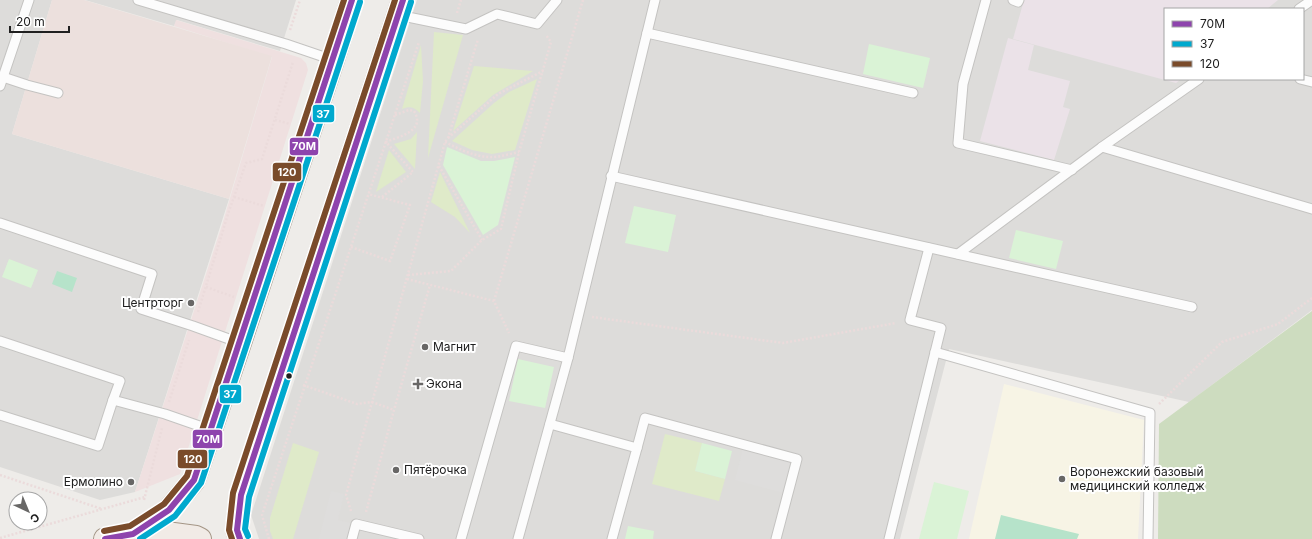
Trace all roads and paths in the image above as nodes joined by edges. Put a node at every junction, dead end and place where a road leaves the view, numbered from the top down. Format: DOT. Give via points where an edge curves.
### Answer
graph roads {
  1 [pos="29,0"];
  2 [pos="138,0"];
  3 [pos="300,0"];
  4 [pos="352,0"];
  5 [pos="557,0"];
  6 [pos="583,0"];
  7 [pos="655,0"];
  8 [pos="986,0"];
  9 [pos="1013,0"];
  10 [pos="1019,0"];
  11 [pos="1312,0"];
  12 [pos="400,8"];
  13 [pos="1300,8"];
  14 [pos="646,33"];
  15 [pos="477,41"];
  16 [pos="419,42"];
  17 [pos="551,42"];
  18 [pos="286,44"];
  19 [pos="333,60"];
  20 [pos="543,71"];
  21 [pos="3,77"];
  22 [pos="1198,80"];
  23 [pos="0,86"];
  24 [pos="58,93"];
  25 [pos="913,93"];
  26 [pos="395,115"];
  27 [pos="293,117"];
  28 [pos="275,120"];
  29 [pos="448,138"];
  30 [pos="386,142"];
  31 [pos="445,142"];
  32 [pos="1102,147"];
  33 [pos="519,152"];
  34 [pos="439,165"];
  35 [pos="1072,170"];
  36 [pos="611,176"];
  37 [pos="368,194"];
  38 [pos="234,197"];
  39 [pos="382,197"];
  40 [pos="264,206"];
  41 [pos="1312,209"];
  42 [pos="0,223"];
  43 [pos="482,240"];
  44 [pos="351,247"];
  45 [pos="929,248"];
  46 [pos="958,254"];
  47 [pos="408,275"];
  48 [pos="407,279"];
  49 [pos="430,285"];
  50 [pos="206,287"];
  51 [pos="235,297"];
  52 [pos="1312,298"];
  53 [pos="494,301"];
  54 [pos="1192,307"];
  55 [pos="578,315"];
  56 [pos="910,320"];
  57 [pos="194,326"];
  58 [pos="0,341"];
  59 [pos="240,343"];
  60 [pos="516,346"];
  61 [pos="935,352"];
  62 [pos="568,358"];
  63 [pos="304,386"];
  64 [pos="113,400"];
  65 [pos="372,402"];
  66 [pos="394,410"];
  67 [pos="1150,413"];
  68 [pos="165,414"];
  69 [pos="0,415"];
  70 [pos="550,424"];
  71 [pos="211,430"];
  72 [pos="637,448"];
  73 [pos="0,475"];
  74 [pos="145,497"];
  75 [pos="143,505"];
  76 [pos="103,509"];
  77 [pos="359,525"];
  78 [pos="133,534"];
  79 [pos="0,538"];
  80 [pos="105,539"];
  81 [pos="200,539"];
  82 [pos="240,539"];
  83 [pos="269,539"];
  84 [pos="352,539"];
  85 [pos="419,539"];
  86 [pos="461,539"];
  87 [pos="518,539"];
  88 [pos="612,539"];
  89 [pos="776,539"];
  90 [pos="889,539"];
  91 [pos="1148,539"];
  1 -- 21 [label="lane"];
  2 -- 18 [label="lane"];
  3 -- 18 [label="path"];
  4 -- 19 [label="main road"];
  5 -- 12 [label="lane" via="537,24 497,14 466,29"];
  6 -- 53 [label="path"];
  7 -- 14 [label="lane"];
  8 -- 35 [label="lane" via="963,84 958,143"];
  9 -- 10 [label="lane"];
  11 -- 13 [label="lane"];
  12 -- 82 [label="main road" via="241,494 237,530"];
  14 -- 25 [label="lane"];
  14 -- 36 [label="lane"];
  15 -- 29 [label="path"];
  16 -- 26 [label="path"];
  17 -- 20 [label="path"];
  18 -- 19 [label="lane"];
  18 -- 28 [label="path" via="296,54"];
  19 -- 59 [label="main road"];
  20 -- 29 [label="path" via="498,94"];
  20 -- 33 [label="path"];
  21 -- 23 [label="lane"];
  21 -- 24 [label="lane"];
  22 -- 32 [label="lane"];
  26 -- 30 [label="path"];
  26 -- 30 [label="path" via="409,110 414,111 418,123 413,131"];
  27 -- 28 [label="path" via="290,124"];
  28 -- 38 [label="path" via="262,159 246,163"];
  29 -- 31 [label="path"];
  30 -- 37 [label="path"];
  30 -- 39 [label="path" via="413,172"];
  31 -- 33 [label="path" via="467,152 489,157"];
  31 -- 34 [label="path"];
  32 -- 35 [label="lane"];
  32 -- 41 [label="lane"];
  33 -- 43 [label="path" via="501,229"];
  34 -- 43 [label="path"];
  34 -- 47 [label="path"];
  35 -- 46 [label="lane"];
  36 -- 45 [label="lane"];
  36 -- 55 [label="lane"];
  37 -- 39 [label="path"];
  37 -- 44 [label="path"];
  38 -- 40 [label="path"];
  38 -- 50 [label="path"];
  39 -- 44 [label="path" via="410,205 390,261"];
  42 -- 57 [label="lane" via="152,274 141,309"];
  43 -- 47 [label="path" via="451,271"];
  44 -- 63 [label="path"];
  45 -- 46 [label="lane"];
  45 -- 56 [label="lane"];
  46 -- 54 [label="lane"];
  47 -- 48 [label="path"];
  48 -- 49 [label="path"];
  48 -- 65 [label="path"];
  49 -- 53 [label="path"];
  49 -- 66 [label="path"];
  50 -- 51 [label="path"];
  50 -- 57 [label="path"];
  52 -- 67 [label="path" via="1278,324 1222,342"];
  53 -- 60 [label="path"];
  55 -- 56 [label="path" via="783,343"];
  55 -- 62 [label="lane"];
  56 -- 61 [label="lane" via="941,328"];
  57 -- 59 [label="lane"];
  57 -- 68 [label="path"];
  58 -- 64 [label="lane" via="120,381"];
  59 -- 71 [label="main road"];
  60 -- 62 [label="lane"];
  60 -- 86 [label="lane"];
  61 -- 67 [label="lane"];
  61 -- 90 [label="lane"];
  62 -- 70 [label="lane"];
  63 -- 65 [label="path" via="357,404"];
  63 -- 83 [label="path" via="262,515"];
  64 -- 68 [label="lane"];
  64 -- 69 [label="lane" via="98,446"];
  65 -- 66 [label="path"];
  65 -- 77 [label="path" via="346,495"];
  66 -- 77 [label="path"];
  67 -- 91 [label="lane"];
  68 -- 71 [label="lane"];
  68 -- 74 [label="path"];
  70 -- 72 [label="lane"];
  70 -- 87 [label="lane"];
  71 -- 78 [label="main road" via="194,480 169,510"];
  72 -- 88 [label="lane"];
  72 -- 89 [label="lane" via="645,418 798,459"];
  73 -- 76 [label="path"];
  74 -- 75 [label="path"];
  74 -- 76 [label="path"];
  76 -- 79 [label="path"];
  77 -- 84 [label="lane"];
  77 -- 85 [label="lane"];
  78 -- 80 [label="main road"];
  78 -- 81 [label="main road" via="166,533"];
}
